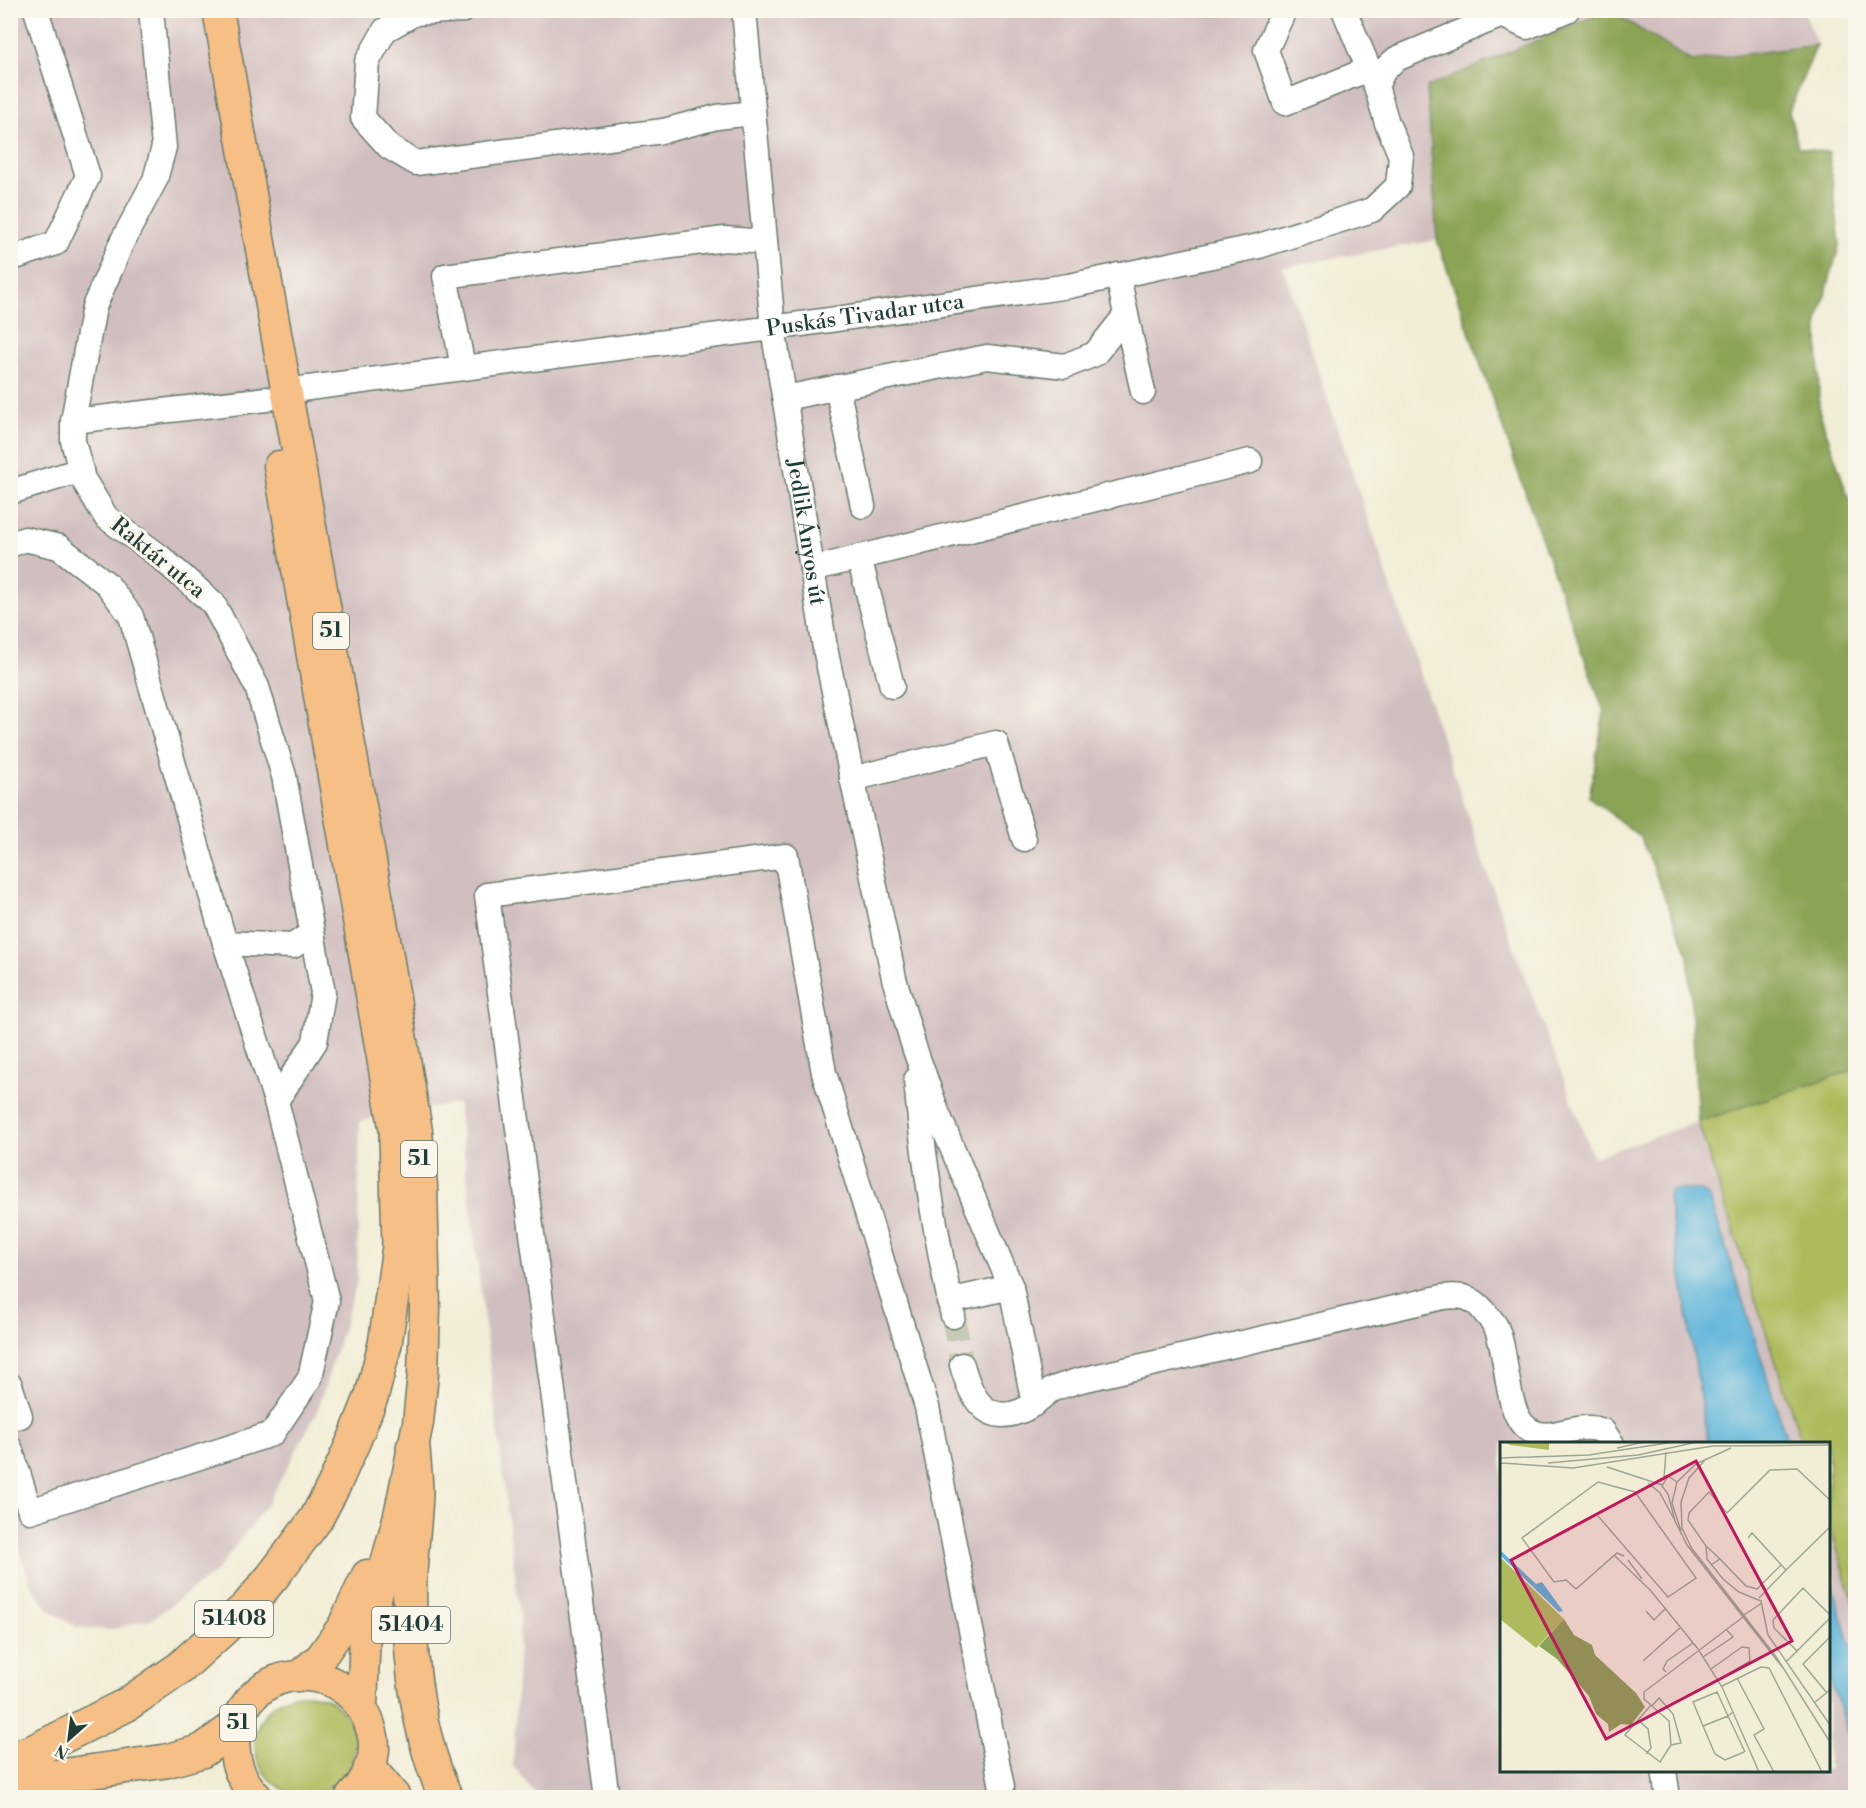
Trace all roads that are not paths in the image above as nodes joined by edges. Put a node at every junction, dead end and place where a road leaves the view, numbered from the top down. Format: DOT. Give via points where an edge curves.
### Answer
graph roads {
  1 [pos="36,10"];
  2 [pos="151,10"];
  3 [pos="198,10"];
  4 [pos="218,10"];
  5 [pos="463,10"];
  6 [pos="744,10"];
  7 [pos="1280,10"];
  8 [pos="1344,10"];
  9 [pos="1567,10"];
  10 [pos="1538,16"];
  11 [pos="1372,78"];
  12 [pos="753,113"];
  13 [pos="765,242"];
  14 [pos="10,258"];
  15 [pos="1118,276"];
  16 [pos="1126,315"];
  17 [pos="773,328"];
  18 [pos="463,368"];
  19 [pos="837,387"];
  20 [pos="1143,392"];
  21 [pos="276,395"];
  22 [pos="785,398"];
  23 [pos="73,421"];
  24 [pos="1250,460"];
  25 [pos="81,470"];
  26 [pos="10,492"];
  27 [pos="863,506"];
  28 [pos="10,545"];
  29 [pos="859,558"];
  30 [pos="812,569"];
  31 [pos="892,686"];
  32 [pos="852,779"];
  33 [pos="1024,839"];
  34 [pos="312,933"];
  35 [pos="225,943"];
  36 [pos="914,1047"];
  37 [pos="276,1101"];
  38 [pos="396,1137"];
  39 [pos="1011,1287"];
  40 [pos="962,1365"];
  41 [pos="10,1385"];
  42 [pos="1034,1404"];
  43 [pos="10,1419"];
  44 [pos="1611,1442"];
  45 [pos="10,1448"];
  46 [pos="413,1449"];
  47 [pos="299,1676"];
  48 [pos="362,1706"];
  49 [pos="236,1726"];
  50 [pos="10,1758"];
  51 [pos="370,1769"];
  52 [pos="1664,1772"];
  53 [pos="10,1783"];
  54 [pos="1002,1787"];
  55 [pos="253,1794"];
  56 [pos="350,1797"];
  57 [pos="394,1797"];
  58 [pos="446,1797"];
  59 [pos="607,1797"];
  60 [pos="1668,1797"];
  1 -- 14 [label="street" via="88,176 56,243"];
  2 -- 23 [label="street, Raktár utca" via="164,147 155,180 94,307"];
  3 -- 21 [label="main road, 51"];
  4 -- 21 [label="main road, 51"];
  5 -- 12 [label="street" via="415,13 385,30 367,62 363,118 389,147 416,163 663,131 717,117"];
  6 -- 12 [label="street, Jedlik Ányos út"];
  7 -- 11 [label="street" via="1282,15 1266,50 1285,103"];
  8 -- 11 [label="street"];
  9 -- 10 [label="street"];
  10 -- 11 [label="street" via="1527,27 1502,15 1396,59"];
  11 -- 15 [label="street, Puskás Tivadar utca" via="1401,156 1398,186 1372,210 1259,246"];
  12 -- 13 [label="street, Jedlik Ányos út"];
  13 -- 17 [label="street, Jedlik Ányos út"];
  13 -- 18 [label="street" via="725,239 445,276"];
  15 -- 16 [label="street"];
  15 -- 17 [label="street, Puskás Tivadar utca"];
  16 -- 19 [label="street" via="1095,354 1065,366 987,357"];
  16 -- 20 [label="street"];
  17 -- 18 [label="street, Puskás Tivadar utca"];
  17 -- 22 [label="street, Jedlik Ányos út"];
  18 -- 21 [label="street, Puskás Tivadar utca"];
  19 -- 22 [label="street"];
  19 -- 27 [label="street"];
  21 -- 23 [label="street, Puskás Tivadar utca"];
  21 -- 38 [label="main road, 51"];
  21 -- 46 [label="main road, 51" via="309,512 417,1131 425,1308 423,1374"];
  22 -- 30 [label="street, Jedlik Ányos út"];
  23 -- 25 [label="street, Raktár utca" via="73,441"];
  24 -- 29 [label="street"];
  25 -- 26 [label="street"];
  25 -- 34 [label="street, Raktár utca" via="106,518 159,556 213,603 257,687 284,776"];
  28 -- 35 [label="street" via="25,539 59,547 107,584 131,616"];
  29 -- 30 [label="street"];
  29 -- 31 [label="street"];
  30 -- 32 [label="street, Jedlik Ányos út"];
  32 -- 33 [label="street" via="996,743"];
  32 -- 36 [label="street, Jedlik Ányos út" via="894,978"];
  34 -- 35 [label="street" via="292,946"];
  34 -- 37 [label="street, Raktár utca" via="323,993 315,1042"];
  35 -- 37 [label="street"];
  36 -- 39 [label="street" via="948,1140"];
  36 -- 39 [label="street" via="927,1178 951,1308"];
  37 -- 45 [label="street" via="327,1301 310,1378 272,1434 30,1510"];
  38 -- 47 [label="main road, 51" via="411,1236 409,1367 401,1433 366,1578 343,1626 321,1657"];
  38 -- 50 [label="highway, 51408" via="399,1247 386,1344 355,1438 316,1519 247,1607 180,1668 126,1705 32,1752"];
  39 -- 42 [label="street"];
  40 -- 42 [label="street" via="971,1393 992,1412 1008,1415"];
  41 -- 43 [label="street" via="20,1416"];
  42 -- 44 [label="street" via="1052,1389 1077,1381 1461,1295 1479,1306 1495,1325 1513,1408 1520,1423 1543,1436 1589,1428 1604,1431"];
  46 -- 48 [label="main road, 51" via="365,1632"];
  46 -- 58 [label="highway, 51404" via="416,1494 410,1577 411,1640 418,1708"];
  47 -- 48 [label="main road, 51" via="317,1676 334,1682"];
  47 -- 49 [label="main road, 51" via="266,1686 243,1710"];
  48 -- 51 [label="main road, 51" via="374,1736"];
  49 -- 53 [label="highway" via="202,1751 166,1761"];
  49 -- 55 [label="main road, 51" via="237,1768"];
  51 -- 56 [label="main road, 51"];
  51 -- 57 [label="highway"];
  52 -- 60 [label="street"];
  54 -- 59 [label="street" via="927,1407 824,1073 786,856 488,895"];
}
